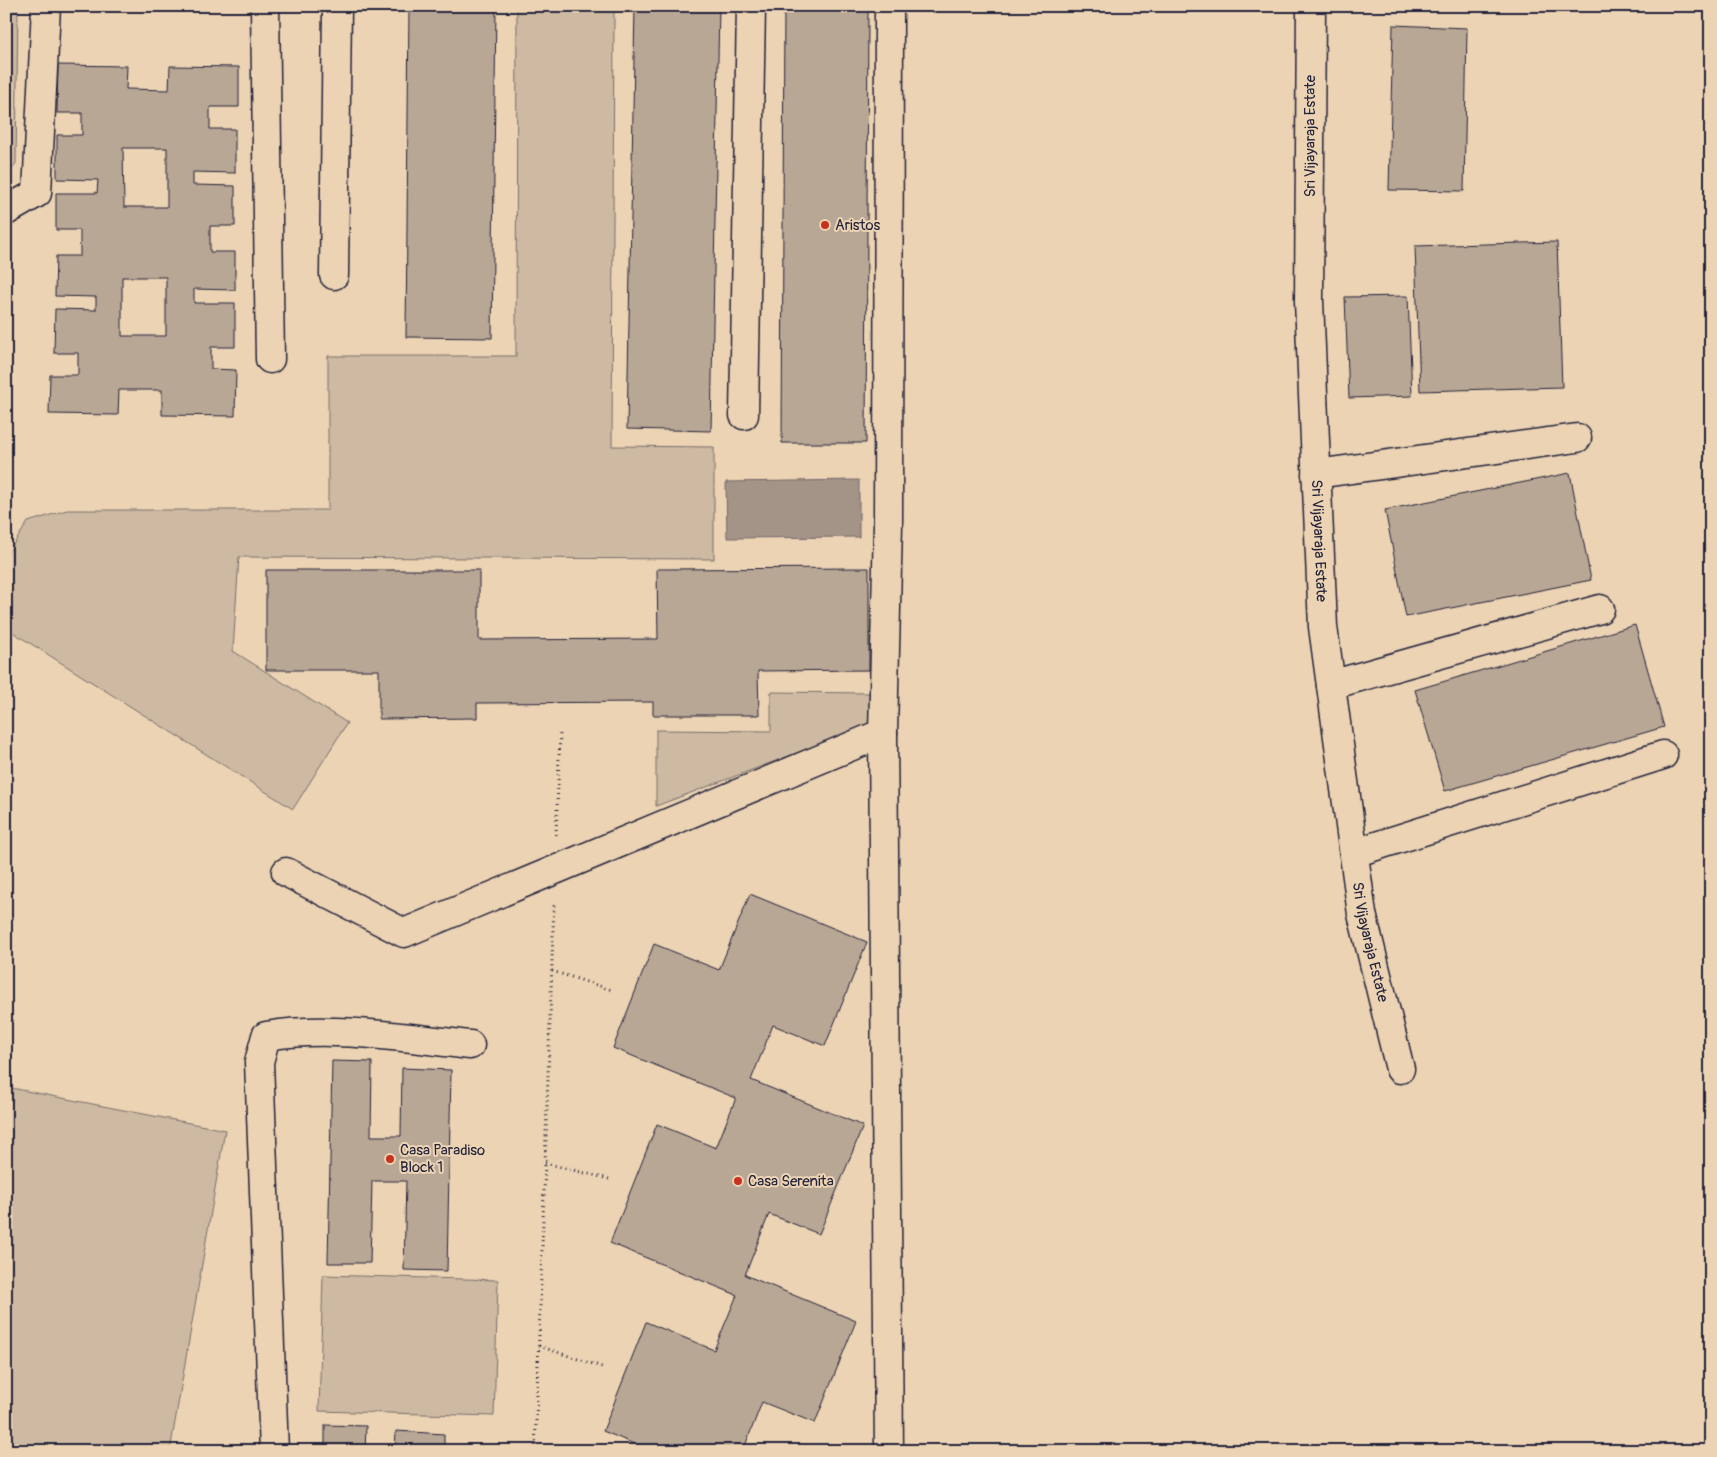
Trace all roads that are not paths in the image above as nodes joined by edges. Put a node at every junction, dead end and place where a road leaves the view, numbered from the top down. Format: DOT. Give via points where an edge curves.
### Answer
graph roads {
  1 [pos="46,6"];
  2 [pos="265,6"];
  3 [pos="337,6"];
  4 [pos="750,6"];
  5 [pos="889,6"];
  6 [pos="1311,6"];
  7 [pos="6,211"];
  8 [pos="334,275"];
  9 [pos="270,359"];
  10 [pos="744,415"];
  11 [pos="1577,438"];
  12 [pos="1316,474"];
  13 [pos="1600,608"];
  14 [pos="1331,686"];
  15 [pos="883,733"];
  16 [pos="1663,755"];
  17 [pos="1354,853"];
  18 [pos="286,872"];
  19 [pos="470,1045"];
  20 [pos="1400,1069"];
  21 [pos="274,1451"];
  22 [pos="889,1451"];
  1 -- 7 [label="street" via="37,193"];
  2 -- 9 [label="street"];
  3 -- 8 [label="street"];
  4 -- 10 [label="street"];
  5 -- 15 [label="street" via="888,524"];
  6 -- 12 [label="street, Sri Vijayaraja Estate" via="1309,301"];
  11 -- 12 [label="street"];
  12 -- 14 [label="street, Sri Vijayaraja Estate" via="1324,627"];
  13 -- 14 [label="street"];
  14 -- 17 [label="street, Sri Vijayaraja Estate"];
  15 -- 18 [label="street" via="404,933"];
  15 -- 22 [label="street"];
  16 -- 17 [label="street"];
  17 -- 20 [label="street, Sri Vijayaraja Estate" via="1362,914"];
  19 -- 21 [label="street" via="390,1036 291,1032 266,1036 259,1062"];
}
